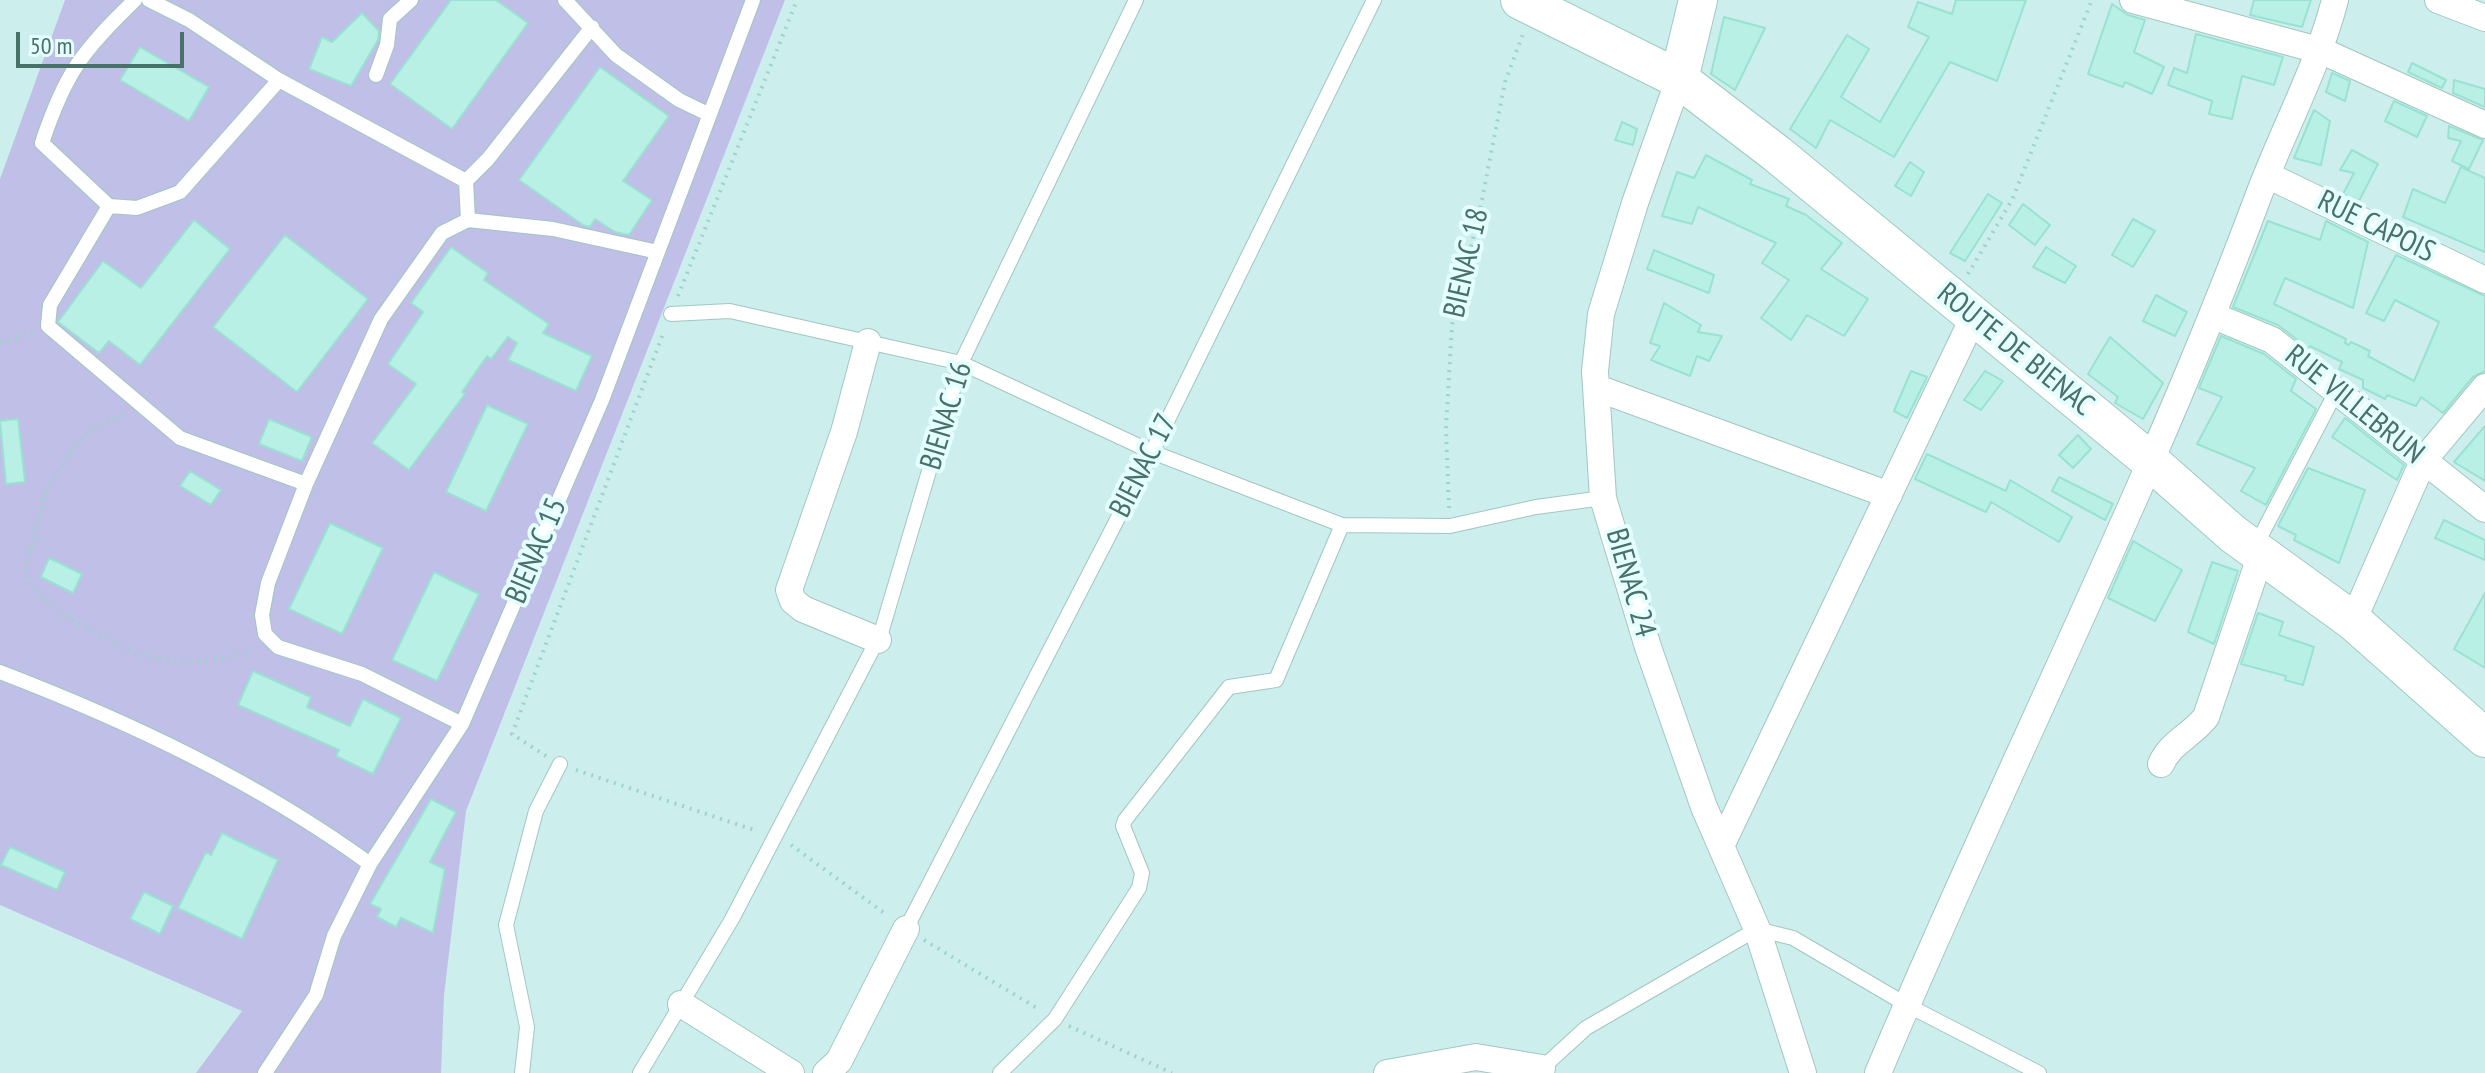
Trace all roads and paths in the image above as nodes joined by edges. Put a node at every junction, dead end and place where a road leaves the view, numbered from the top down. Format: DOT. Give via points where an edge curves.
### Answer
graph roads {
  1 [pos="135,0"];
  2 [pos="149,0"];
  3 [pos="411,0"];
  4 [pos="565,0"];
  5 [pos="753,0"];
  6 [pos="797,0"];
  7 [pos="1136,0"];
  8 [pos="1374,0"];
  9 [pos="1698,0"];
  10 [pos="2092,0"];
  11 [pos="2133,0"];
  12 [pos="2335,0"];
  13 [pos="2438,0"];
  14 [pos="1526,3"];
  15 [pos="2485,18"];
  16 [pos="592,27"];
  17 [pos="2322,51"];
  18 [pos="376,75"];
  19 [pos="1679,79"];
  20 [pos="279,80"];
  21 [pos="708,114"];
  22 [pos="2485,125"];
  23 [pos="2267,175"];
  24 [pos="466,181"];
  25 [pos="109,206"];
  26 [pos="468,220"];
  27 [pos="658,252"];
  28 [pos="2485,280"];
  29 [pos="1964,308"];
  30 [pos="671,314"];
  31 [pos="2214,316"];
  32 [pos="48,326"];
  33 [pos="0,342"];
  34 [pos="868,342"];
  35 [pos="961,363"];
  36 [pos="2485,387"];
  37 [pos="1597,388"];
  38 [pos="2337,390"];
  39 [pos="136,402"];
  40 [pos="1152,452"];
  41 [pos="2149,460"];
  42 [pos="2423,461"];
  43 [pos="306,484"];
  44 [pos="1889,495"];
  45 [pos="1603,498"];
  46 [pos="2485,509"];
  47 [pos="1342,525"];
  48 [pos="1450,526"];
  49 [pos="2258,551"];
  50 [pos="2353,621"];
  51 [pos="878,640"];
  52 [pos="278,647"];
  53 [pos="0,672"];
  54 [pos="462,724"];
  55 [pos="2485,738"];
  56 [pos="560,764"];
  57 [pos="2161,764"];
  58 [pos="773,836"];
  59 [pos="1721,846"];
  60 [pos="370,864"];
  61 [pos="906,929"];
  62 [pos="1757,929"];
  63 [pos="681,1004"];
  64 [pos="1907,1005"];
  65 [pos="1055,1019"];
  66 [pos="1539,1070"];
  67 [pos="265,1073"];
  68 [pos="522,1073"];
  69 [pos="640,1073"];
  70 [pos="791,1073"];
  71 [pos="826,1073"];
  72 [pos="1000,1073"];
  73 [pos="1172,1073"];
  74 [pos="1387,1073"];
  75 [pos="1803,1073"];
  76 [pos="1878,1073"];
  77 [pos="2039,1073"];
  1 -- 25 [label="lane" via="88,46 57,96 42,143"];
  2 -- 20 [label="lane"];
  3 -- 18 [label="lane" via="390,19"];
  4 -- 16 [label="lane"];
  5 -- 21 [label="lane, BIENAC 15"];
  6 -- 30 [label="path"];
  7 -- 35 [label="lane, BIENAC 16"];
  8 -- 40 [label="lane, BIENAC 17"];
  9 -- 19 [label="main road"];
  10 -- 29 [label="path"];
  11 -- 17 [label="street"];
  12 -- 17 [label="street"];
  13 -- 15 [label="street"];
  14 -- 19 [label="main road, ROUTE DE BIENAC"];
  14 -- 48 [label="path, BIENAC 18" via="1452,325 1446,429"];
  16 -- 21 [label="lane" via="645,78"];
  16 -- 24 [label="lane"];
  17 -- 22 [label="street"];
  17 -- 23 [label="street"];
  19 -- 29 [label="main road, ROUTE DE BIENAC"];
  19 -- 37 [label="street, BIENAC 24" via="1601,314"];
  20 -- 24 [label="lane"];
  20 -- 25 [label="lane" via="180,192 137,208"];
  21 -- 27 [label="lane, BIENAC 15"];
  23 -- 28 [label="street, RUE CAPOIS"];
  23 -- 31 [label="street"];
  24 -- 26 [label="lane"];
  25 -- 32 [label="lane" via="50,305"];
  26 -- 27 [label="lane" via="553,229"];
  26 -- 43 [label="lane" via="442,233 381,319"];
  27 -- 54 [label="lane, BIENAC 15" via="602,400"];
  29 -- 41 [label="main road, ROUTE DE BIENAC"];
  29 -- 44 [label="street"];
  30 -- 34 [label="lane" via="730,311"];
  30 -- 56 [label="path" via="512,734"];
  31 -- 38 [label="street, RUE VILLEBRUN" via="2272,340"];
  31 -- 41 [label="street"];
  32 -- 33 [label="path"];
  32 -- 39 [label="lane"];
  34 -- 35 [label="lane"];
  34 -- 51 [label="street" via="844,432 789,590 803,609"];
  35 -- 40 [label="lane"];
  35 -- 51 [label="lane, BIENAC 16"];
  36 -- 42 [label="street"];
  37 -- 44 [label="street"];
  37 -- 45 [label="street, BIENAC 24"];
  38 -- 42 [label="street, RUE VILLEBRUN"];
  38 -- 49 [label="lane"];
  39 -- 43 [label="lane" via="180,438"];
  39 -- 52 [label="path" via="91,429 56,473 36,519 25,569 32,587 72,622 144,657 193,663 256,646"];
  40 -- 47 [label="lane"];
  40 -- 61 [label="lane, BIENAC 17"];
  41 -- 49 [label="main road, ROUTE DE BIENAC"];
  41 -- 64 [label="street"];
  42 -- 46 [label="street, RUE VILLEBRUN"];
  42 -- 50 [label="street"];
  43 -- 52 [label="lane" via="268,583 262,615 265,634"];
  44 -- 59 [label="street"];
  45 -- 48 [label="lane"];
  45 -- 59 [label="street, BIENAC 24" via="1648,647"];
  47 -- 48 [label="lane"];
  47 -- 65 [label="lane" via="1276,680 1229,687 1125,820 1142,881"];
  49 -- 50 [label="main road, ROUTE DE BIENAC"];
  49 -- 57 [label="street" via="2206,717 2168,749"];
  50 -- 55 [label="main road, ROUTE DE BIENAC"];
  51 -- 58 [label="lane, BIENAC 16"];
  52 -- 54 [label="lane" via="362,674"];
  53 -- 60 [label="lane" via="271,796"];
  54 -- 60 [label="lane, BIENAC 15"];
  56 -- 58 [label="path"];
  56 -- 68 [label="lane" via="536,811 506,925 527,1027"];
  58 -- 61 [label="path" via="799,849"];
  58 -- 63 [label="lane, BIENAC 16"];
  59 -- 62 [label="street, BIENAC 24"];
  60 -- 67 [label="lane, BIENAC 15" via="334,936 316,995"];
  61 -- 65 [label="path"];
  61 -- 71 [label="street" via="839,1061"];
  62 -- 64 [label="lane" via="1793,938"];
  62 -- 66 [label="lane" via="1586,1028"];
  62 -- 75 [label="street, BIENAC 24"];
  63 -- 69 [label="lane, BIENAC 16"];
  63 -- 70 [label="street"];
  64 -- 76 [label="street"];
  64 -- 77 [label="lane"];
  65 -- 72 [label="lane"];
  65 -- 73 [label="path"];
  66 -- 74 [label="street" via="1476,1057"];
}
